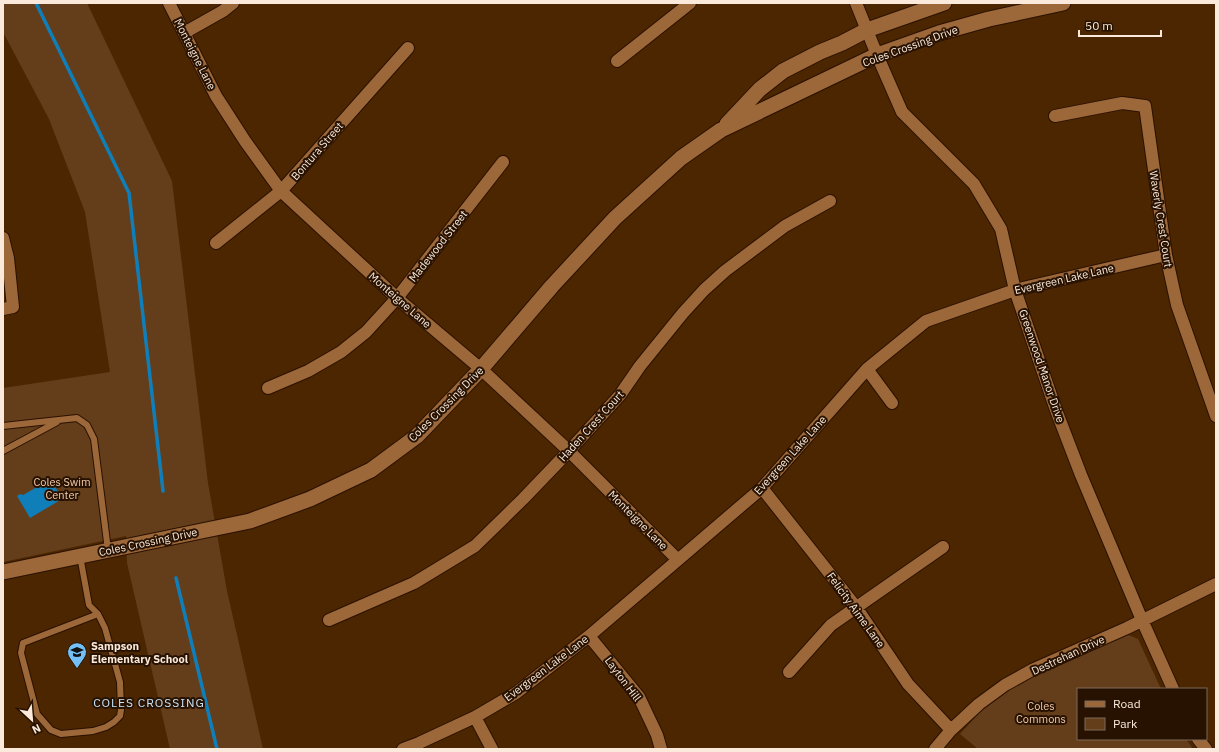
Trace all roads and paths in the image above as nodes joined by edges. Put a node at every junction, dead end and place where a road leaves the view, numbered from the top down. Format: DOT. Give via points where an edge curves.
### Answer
graph roads {
  1 [pos="169,3"];
  2 [pos="233,3"];
  3 [pos="690,3"];
  4 [pos="856,3"];
  5 [pos="944,3"];
  6 [pos="1063,3"];
  7 [pos="867,30"];
  8 [pos="184,33"];
  9 [pos="408,48"];
  10 [pos="877,56"];
  11 [pos="617,61"];
  12 [pos="1055,116"];
  13 [pos="721,130"];
  14 [pos="503,162"];
  15 [pos="282,191"];
  16 [pos="830,201"];
  17 [pos="3,238"];
  18 [pos="216,243"];
  19 [pos="1166,255"];
  20 [pos="1015,290"];
  21 [pos="397,298"];
  22 [pos="8,308"];
  23 [pos="481,369"];
  24 [pos="867,369"];
  25 [pos="268,388"];
  26 [pos="892,403"];
  27 [pos="1216,416"];
  28 [pos="60,420"];
  29 [pos="3,426"];
  30 [pos="3,451"];
  31 [pos="569,451"];
  32 [pos="762,488"];
  33 [pos="943,547"];
  34 [pos="108,550"];
  35 [pos="80,556"];
  36 [pos="678,560"];
  37 [pos="3,572"];
  38 [pos="1216,584"];
  39 [pos="856,607"];
  40 [pos="98,614"];
  41 [pos="329,620"];
  42 [pos="1142,620"];
  43 [pos="589,636"];
  44 [pos="789,672"];
  45 [pos="1173,688"];
  46 [pos="476,717"];
  47 [pos="951,730"];
  48 [pos="1199,740"];
  49 [pos="403,749"];
  50 [pos="492,749"];
  51 [pos="661,749"];
  52 [pos="935,749"];
  53 [pos="1206,749"];
  1 -- 8 [label="street, Monteigne Lane"];
  2 -- 8 [label="street"];
  3 -- 11 [label="street"];
  4 -- 7 [label="street, Greenwood Manor Drive"];
  5 -- 7 [label="street, Coles Crossing Drive"];
  6 -- 10 [label="street, Coles Crossing Drive" via="939,33"];
  7 -- 10 [label="street, Greenwood Manor Drive"];
  7 -- 13 [label="street, Coles Crossing Drive" via="784,71 760,89"];
  8 -- 15 [label="street, Monteigne Lane" via="216,96"];
  9 -- 15 [label="street, Bontura Street"];
  10 -- 13 [label="street, Coles Crossing Drive"];
  10 -- 20 [label="street, Greenwood Manor Drive" via="902,112 974,184 1001,228"];
  12 -- 19 [label="street, Waverly Crest Court" via="1122,103 1145,106"];
  13 -- 23 [label="street, Coles Crossing Drive" via="681,158 615,218"];
  14 -- 21 [label="street, Madewood Street"];
  15 -- 18 [label="street, Bontura Street"];
  15 -- 21 [label="street, Monteigne Lane"];
  16 -- 31 [label="street, Haden Crest Court" via="784,226 704,290 640,366 620,395"];
  17 -- 22 [label="street" via="8,258"];
  19 -- 20 [label="street, Evergreen Lake Lane"];
  19 -- 27 [label="street, Waverly Crest Court" via="1177,306"];
  20 -- 24 [label="street, Evergreen Lake Lane" via="926,321"];
  20 -- 42 [label="street, Greenwood Manor Drive" via="1081,475"];
  21 -- 23 [label="street, Monteigne Lane"];
  21 -- 25 [label="street, Madewood Street" via="366,332 341,352 308,371"];
  23 -- 31 [label="street, Monteigne Lane"];
  23 -- 34 [label="street, Coles Crossing Drive" via="417,436 371,470 310,499 250,521"];
  24 -- 26 [label="street"];
  24 -- 32 [label="street, Evergreen Lake Lane"];
  28 -- 29 [label="lane"];
  28 -- 30 [label="lane"];
  28 -- 34 [label="lane" via="77,418 87,425 94,439"];
  31 -- 36 [label="street, Monteigne Lane"];
  31 -- 41 [label="street, Haden Crest Court" via="474,546 414,583"];
  32 -- 36 [label="street, Evergreen Lake Lane"];
  32 -- 39 [label="street, Felicity Aime Lane"];
  33 -- 39 [label="street"];
  34 -- 35 [label="street, Coles Crossing Drive"];
  35 -- 37 [label="street, Coles Crossing Drive"];
  35 -- 40 [label="lane" via="89,605"];
  36 -- 43 [label="street, Evergreen Lake Lane"];
  38 -- 42 [label="street, Destrehan Drive"];
  39 -- 44 [label="street" via="831,625"];
  39 -- 47 [label="street, Felicity Aime Lane" via="908,684"];
  40 -- 40 [label="lane" via="105,628 120,682 120,716 106,727 93,731 61,734 51,730 37,714 21,653 23,643"];
  42 -- 45 [label="street, Greenwood Manor Drive"];
  42 -- 47 [label="street, Destrehan Drive" via="1032,670 979,704"];
  43 -- 46 [label="street, Evergreen Lake Lane" via="516,693"];
  43 -- 51 [label="street, Layton Hill" via="639,697"];
  46 -- 49 [label="street, Evergreen Lake Lane"];
  46 -- 50 [label="street"];
  47 -- 52 [label="street, Destrehan Drive"];
  48 -- 53 [label="street"];
}
